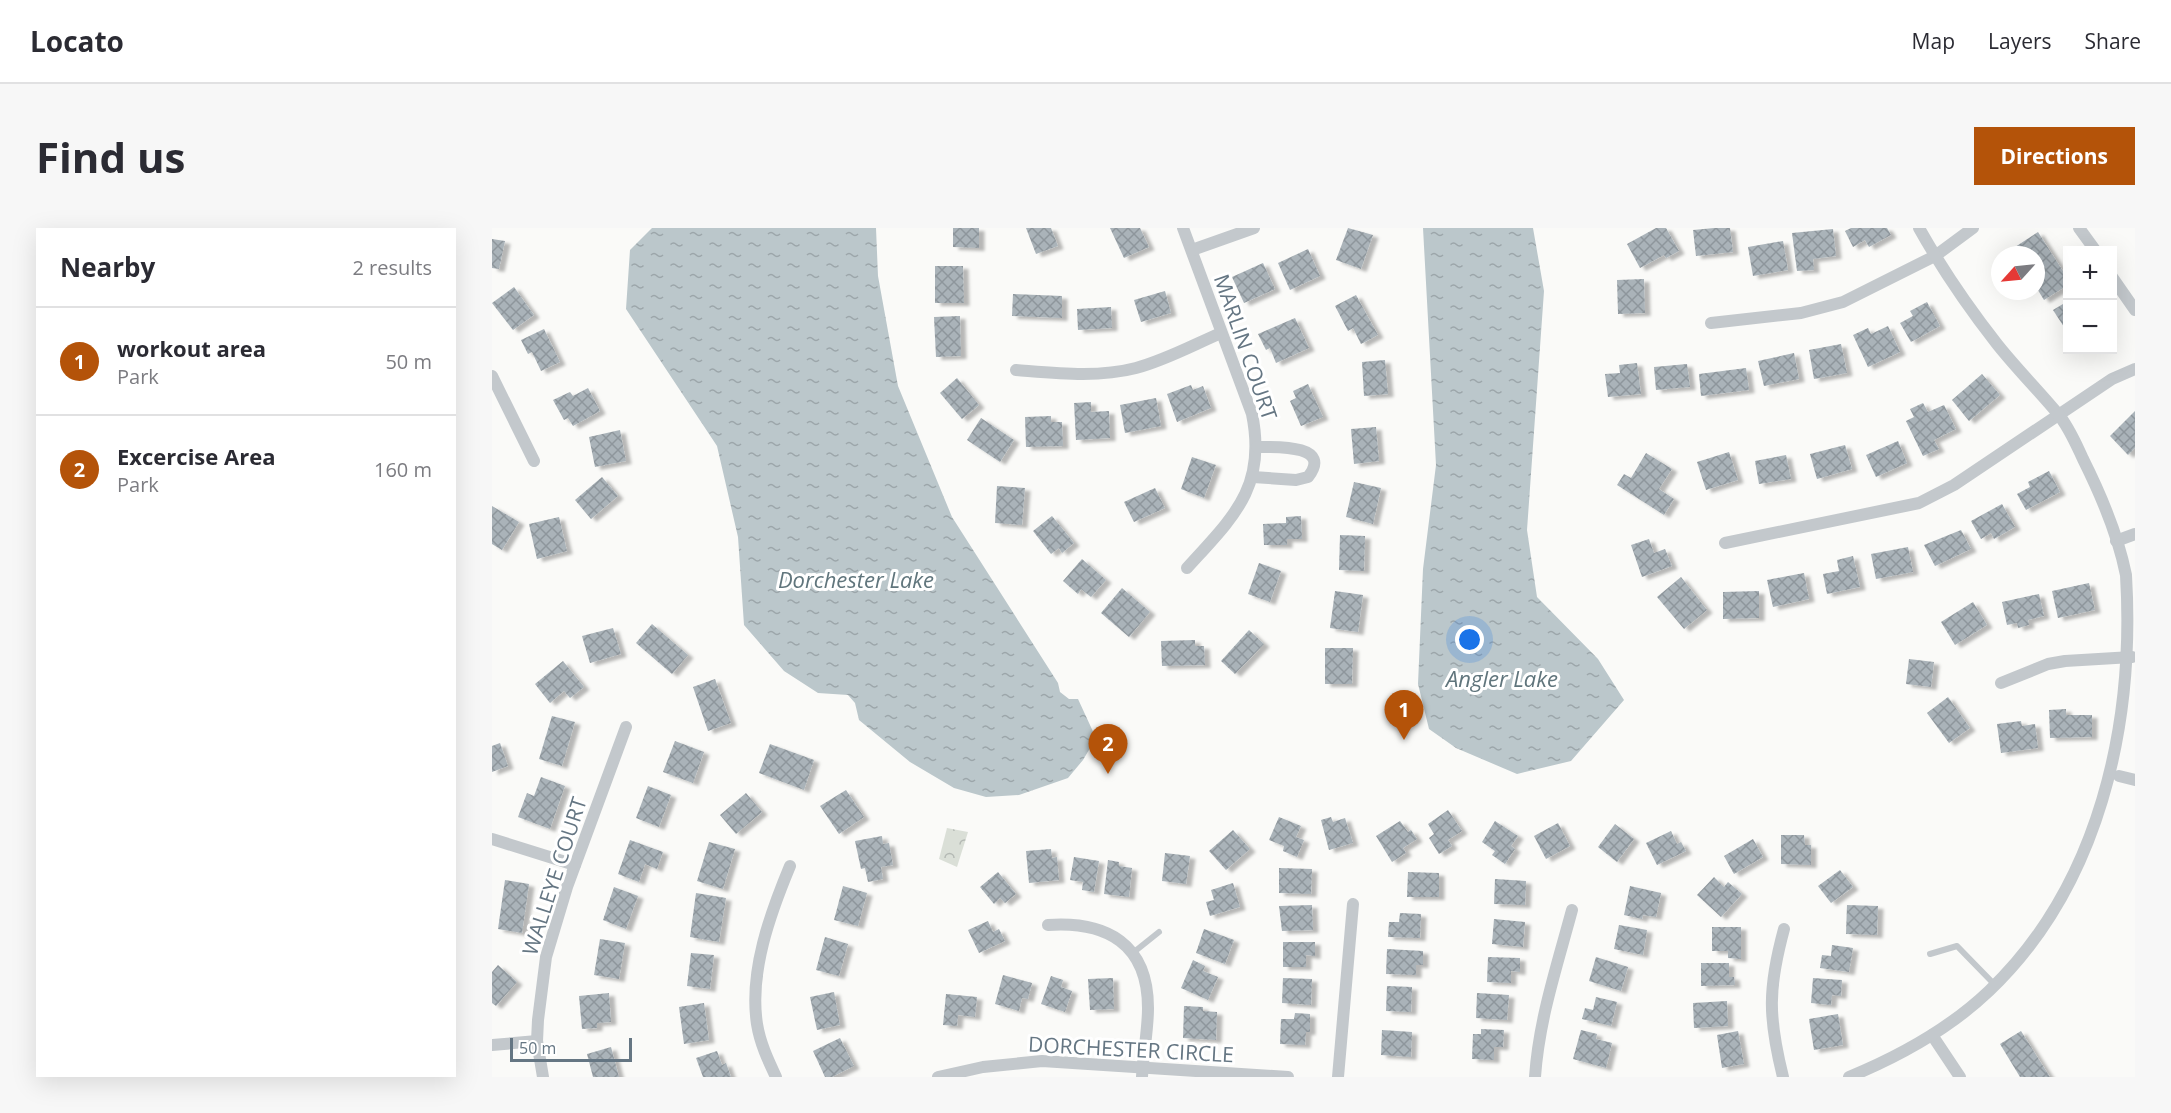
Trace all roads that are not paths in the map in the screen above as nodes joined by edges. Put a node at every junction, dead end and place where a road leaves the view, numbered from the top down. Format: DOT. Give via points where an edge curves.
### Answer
graph roads {
  1 [pos="1183,228"];
  2 [pos="1254,228"];
  3 [pos="1919,228"];
  4 [pos="1973,228"];
  5 [pos="2079,228"];
  6 [pos="2092,246"];
  7 [pos="1192,250"];
  8 [pos="1935,256"];
  9 [pos="2117,284"];
  10 [pos="2135,310"];
  11 [pos="1711,323"];
  12 [pos="1221,333"];
  13 [pos="2135,369"];
  14 [pos="1016,370"];
  15 [pos="492,376"];
  16 [pos="2060,416"];
  17 [pos="1257,447"];
  18 [pos="534,461"];
  19 [pos="1253,477"];
  20 [pos="2135,534"];
  21 [pos="2116,541"];
  22 [pos="1725,543"];
  23 [pos="1188,568"];
  24 [pos="2132,657"];
  25 [pos="2001,683"];
  26 [pos="626,727"];
  27 [pos="2119,776"];
  28 [pos="2135,780"];
  29 [pos="492,839"];
  30 [pos="575,865"];
  31 [pos="790,866"];
  32 [pos="1353,904"];
  33 [pos="1572,910"];
  34 [pos="1048,925"];
  35 [pos="1784,929"];
  36 [pos="1159,932"];
  37 [pos="1134,952"];
  38 [pos="1930,954"];
  39 [pos="1995,985"];
  40 [pos="1932,1035"];
  41 [pos="537,1041"];
  42 [pos="492,1045"];
  43 [pos="1142,1072"];
  44 [pos="962,1074"];
  45 [pos="543,1077"];
  46 [pos="776,1077"];
  47 [pos="938,1077"];
  48 [pos="1288,1077"];
  49 [pos="1338,1077"];
  50 [pos="1535,1077"];
  51 [pos="1783,1077"];
  52 [pos="1849,1077"];
  53 [pos="1960,1077"];
  1 -- 7 [label="street, MARLIN COURT"];
  2 -- 7 [label="street"];
  3 -- 8 [label="street"];
  4 -- 8 [label="street"];
  5 -- 6 [label="street"];
  7 -- 12 [label="street, MARLIN COURT"];
  8 -- 11 [label="street" via="1844,302 1801,312"];
  8 -- 16 [label="street" via="1998,345"];
  9 -- 10 [label="street"];
  12 -- 14 [label="street" via="1168,356 1119,371"];
  12 -- 17 [label="street, MARLIN COURT" via="1252,414"];
  13 -- 16 [label="street" via="2112,379"];
  15 -- 18 [label="street"];
  16 -- 21 [label="street" via="2103,502"];
  16 -- 22 [label="street" via="1954,485 1919,503"];
  17 -- 19 [label="street, MARLIN COURT"];
  17 -- 19 [label="street" via="1303,450 1314,465 1308,477 1296,480"];
  19 -- 23 [label="street, MARLIN COURT" via="1238,507"];
  20 -- 21 [label="street"];
  21 -- 24 [label="street" via="2129,595"];
  24 -- 25 [label="street" via="2048,664"];
  24 -- 27 [label="street" via="2130,713"];
  26 -- 30 [label="street, WALLEYE COURT"];
  27 -- 28 [label="street"];
  27 -- 39 [label="street" via="2097,834 2065,897"];
  29 -- 30 [label="street"];
  30 -- 41 [label="street, WALLEYE COURT" via="546,957"];
  31 -- 46 [label="street" via="771,915 756,989 757,1025"];
  32 -- 49 [label="street"];
  33 -- 50 [label="street" via="1540,1031"];
  34 -- 37 [label="street" via="1086,925"];
  35 -- 51 [label="street" via="1770,999"];
  36 -- 37 [label="lane"];
  37 -- 43 [label="street" via="1147,990"];
  38 -- 39 [label="lane" via="1957,946"];
  39 -- 40 [label="street"];
  40 -- 52 [label="street"];
  40 -- 53 [label="street"];
  41 -- 42 [label="street"];
  41 -- 45 [label="street, WALLEYE COURT"];
  43 -- 44 [label="street, DORCHESTER CIRCLE" via="1042,1061"];
  43 -- 48 [label="street, DORCHESTER CIRCLE"];
  44 -- 47 [label="street, DORCHESTER CIRCLE"];
}
